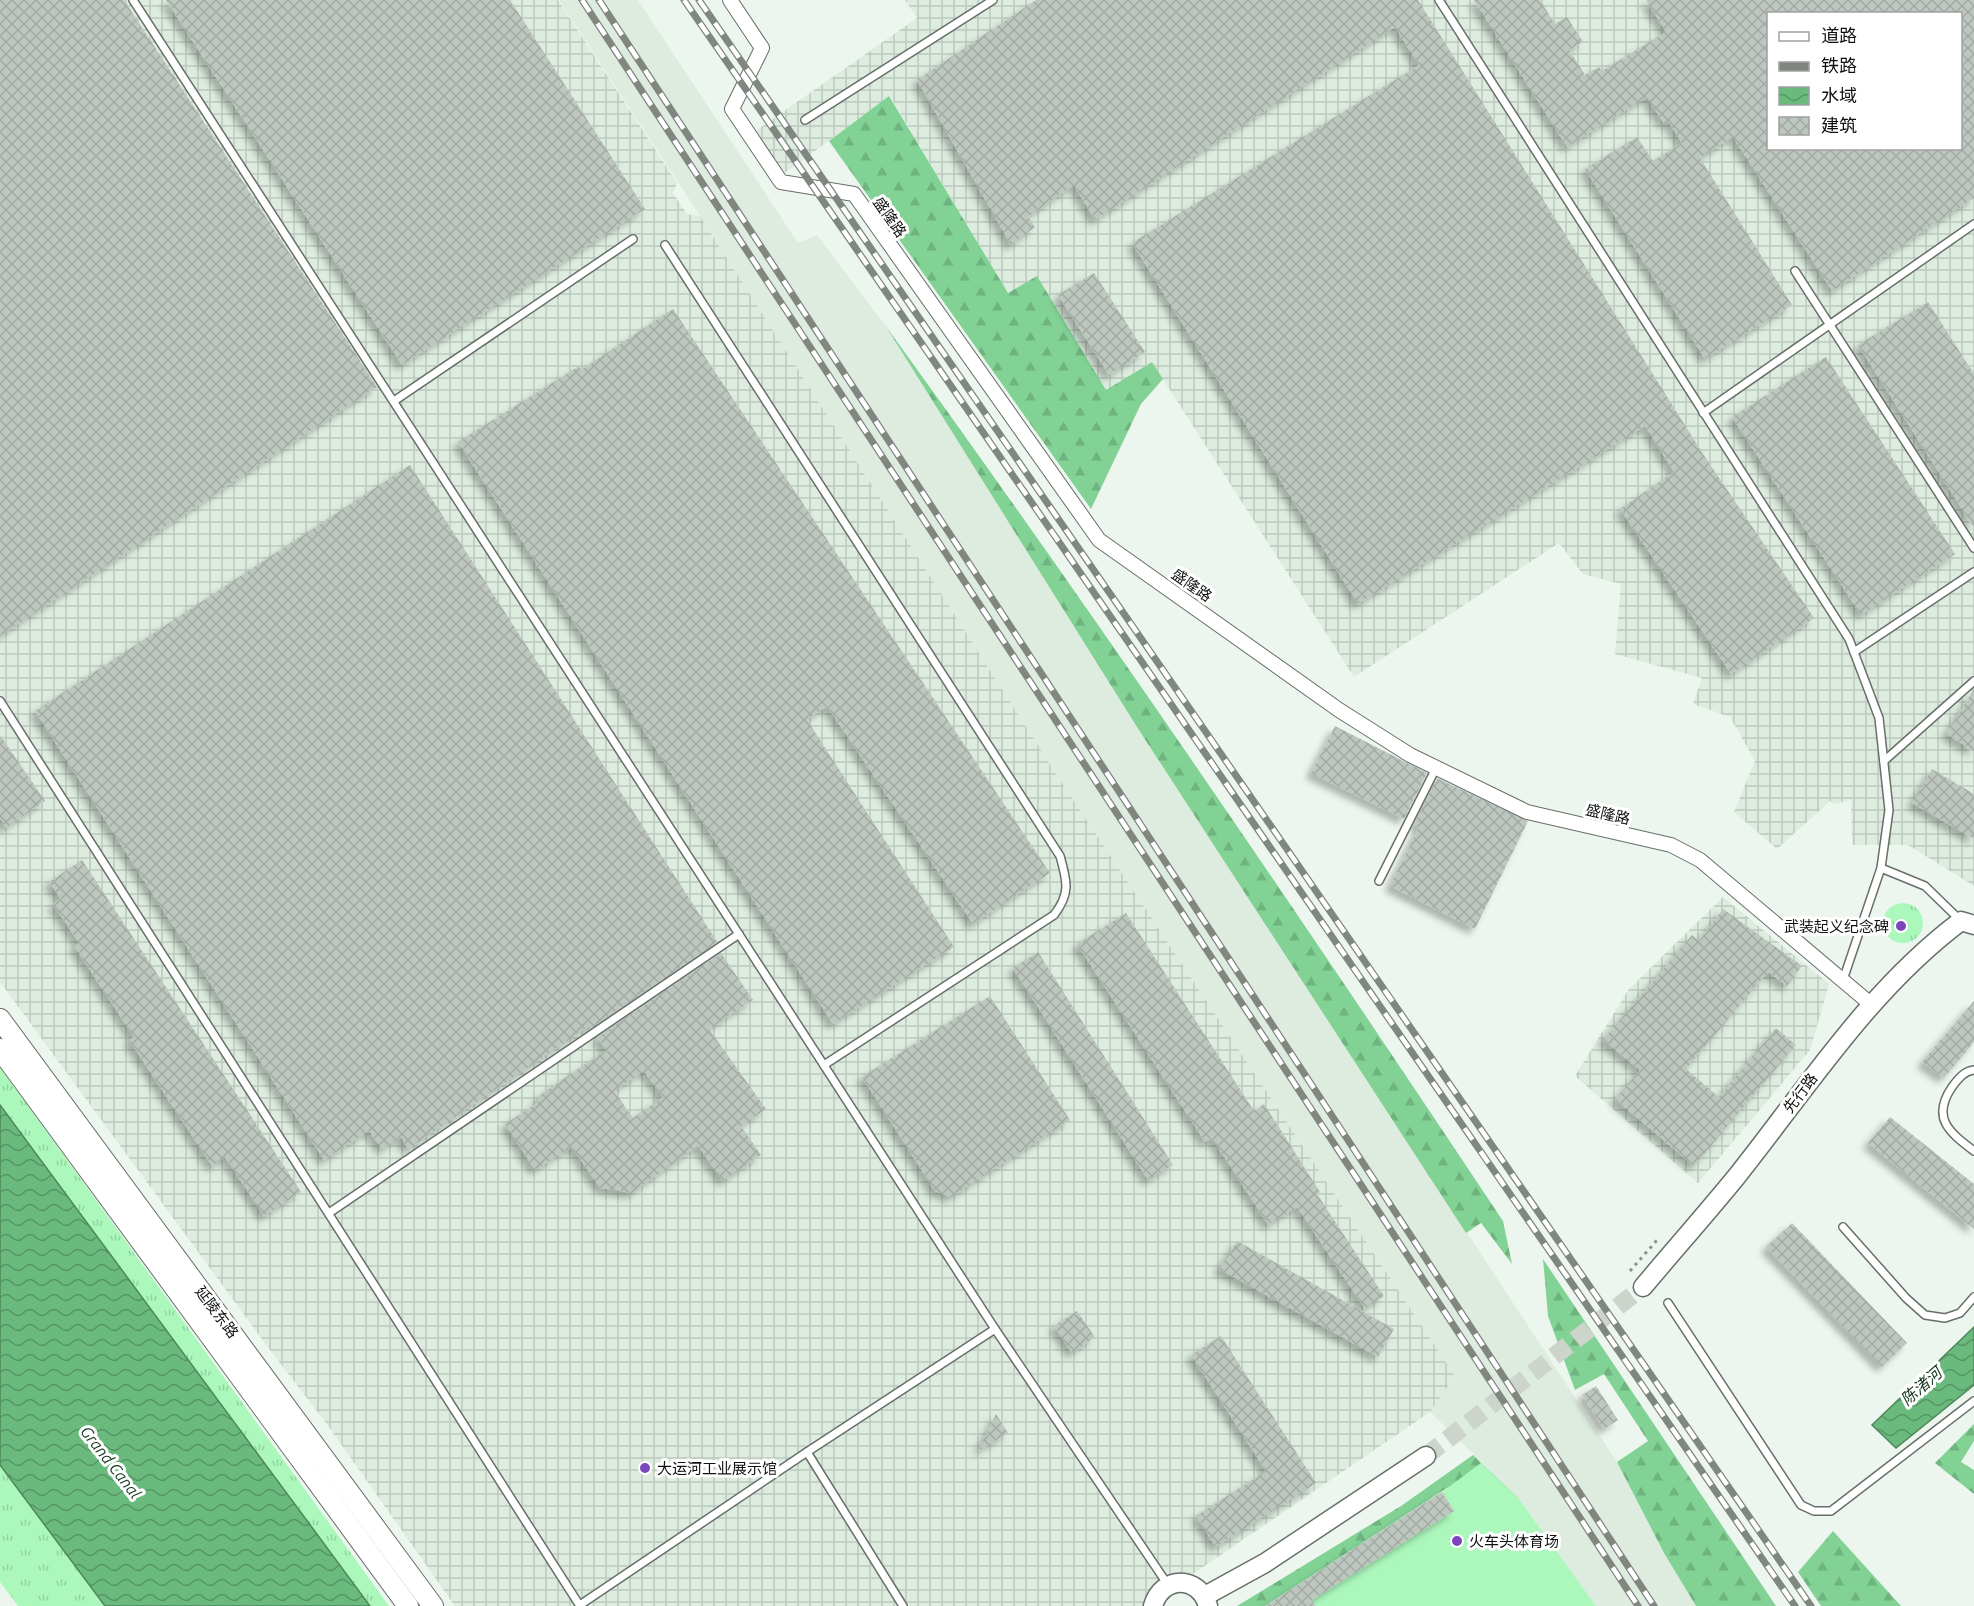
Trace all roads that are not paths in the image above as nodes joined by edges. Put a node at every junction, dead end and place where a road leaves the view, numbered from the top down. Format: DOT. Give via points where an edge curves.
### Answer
graph roads {
  1 [pos="133,0"];
  2 [pos="730,0"];
  3 [pos="993,0"];
  4 [pos="1438,0"];
  5 [pos="805,120"];
  6 [pos="1974,224"];
  7 [pos="633,239"];
  8 [pos="665,245"];
  9 [pos="1795,271"];
  10 [pos="1830,327"];
  11 [pos="394,401"];
  12 [pos="1703,413"];
  13 [pos="1974,548"];
  14 [pos="1974,572"];
  15 [pos="1854,652"];
  16 [pos="1974,681"];
  17 [pos="0,701"];
  18 [pos="1884,761"];
  19 [pos="1436,768"];
  20 [pos="1881,868"];
  21 [pos="1379,881"];
  22 [pos="1967,923"];
  23 [pos="739,934"];
  24 [pos="1843,981"];
  25 [pos="1873,1006"];
  26 [pos="0,1019"];
  27 [pos="0,1049"];
  28 [pos="824,1065"];
  29 [pos="1974,1070"];
  30 [pos="1974,1151"];
  31 [pos="329,1212"];
  32 [pos="1843,1227"];
  33 [pos="1643,1287"];
  34 [pos="1974,1297"];
  35 [pos="1668,1303"];
  36 [pos="995,1329"];
  37 [pos="1974,1401"];
  38 [pos="807,1452"];
  39 [pos="1425,1456"];
  40 [pos="1168,1585"];
  41 [pos="1207,1601"];
  42 [pos="900,1605"];
  43 [pos="408,1606"];
  44 [pos="433,1606"];
  45 [pos="580,1606"];
  46 [pos="1153,1606"];
  1 -- 11 [label="lane"];
  2 -- 19 [label="street, 盛隆路" via="762,48 732,109 781,182 854,194 1099,540 1340,710"];
  3 -- 5 [label="lane"];
  4 -- 12 [label="lane"];
  6 -- 10 [label="lane"];
  7 -- 11 [label="lane"];
  8 -- 28 [label="lane" via="1060,856 1066,878 1066,900 1054,915"];
  9 -- 10 [label="lane"];
  10 -- 12 [label="lane"];
  10 -- 13 [label="lane"];
  11 -- 23 [label="lane"];
  12 -- 15 [label="lane"];
  14 -- 15 [label="lane"];
  15 -- 18 [label="lane" via="1879,718"];
  16 -- 18 [label="lane"];
  17 -- 31 [label="lane"];
  18 -- 20 [label="lane" via="1889,810"];
  19 -- 21 [label="lane"];
  19 -- 24 [label="street, 盛隆路" via="1527,812 1671,845 1700,860"];
  20 -- 22 [label="lane" via="1925,886"];
  20 -- 24 [label="lane"];
  22 -- 25 [label="street, 先行路" via="1928,945"];
  23 -- 28 [label="lane"];
  23 -- 31 [label="lane"];
  24 -- 25 [label="street, 盛隆路"];
  25 -- 33 [label="street, 先行路" via="1835,1047 1737,1176"];
  26 -- 44 [label="main road, 延陵东路"];
  27 -- 43 [label="main road, 延陵东路"];
  28 -- 36 [label="lane"];
  29 -- 30 [label="lane" via="1958,1079 1945,1097 1941,1114 1949,1130"];
  31 -- 45 [label="lane"];
  32 -- 34 [label="lane" via="1925,1315 1945,1318 1960,1313"];
  35 -- 37 [label="lane" via="1801,1505 1814,1511 1830,1510"];
  36 -- 38 [label="lane"];
  36 -- 40 [label="lane"];
  38 -- 42 [label="lane"];
  38 -- 45 [label="lane"];
  39 -- 41 [label="street"];
  40 -- 41 [label="street" via="1185,1582 1200,1589"];
  40 -- 46 [label="street"];
}
